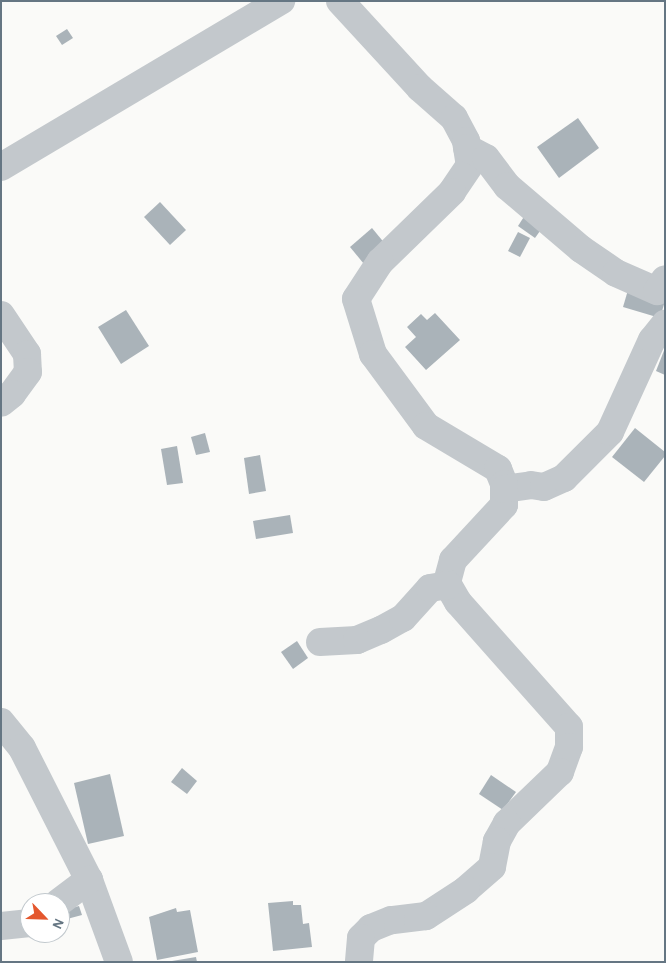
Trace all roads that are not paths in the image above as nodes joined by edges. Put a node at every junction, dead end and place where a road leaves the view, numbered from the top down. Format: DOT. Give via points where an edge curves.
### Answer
graph roads {
  1 [pos="281,1"];
  2 [pos="340,1"];
  3 [pos="467,148"];
  4 [pos="1,167"];
  5 [pos="662,288"];
  6 [pos="1,315"];
  7 [pos="665,324"];
  8 [pos="1,403"];
  9 [pos="504,489"];
  10 [pos="448,586"];
  11 [pos="320,642"];
  12 [pos="1,722"];
  13 [pos="89,880"];
  14 [pos="70,894"];
  15 [pos="20,924"];
  16 [pos="1,926"];
  17 [pos="119,962"];
  18 [pos="359,962"];
  1 -- 4 [label="street"];
  2 -- 3 [label="street" via="420,88 454,118"];
  3 -- 5 [label="street" via="486,158 507,186 581,249 616,273"];
  3 -- 9 [label="street" via="470,165 452,192 380,262 356,299 373,354 426,426 498,469"];
  6 -- 8 [label="street" via="27,354 28,372"];
  7 -- 9 [label="street" via="652,340 610,432 564,478 544,487 531,484"];
  9 -- 10 [label="street" via="504,505 454,560"];
  10 -- 11 [label="street" via="430,588 403,618 381,630 357,640"];
  10 -- 18 [label="street" via="458,602 569,727 569,747 560,772 507,823 497,841 492,867 466,890 426,916 390,920 371,928 360,938"];
  12 -- 13 [label="street" via="22,748"];
  13 -- 14 [label="street"];
  13 -- 17 [label="street"];
  15 -- 16 [label="street"];
}
